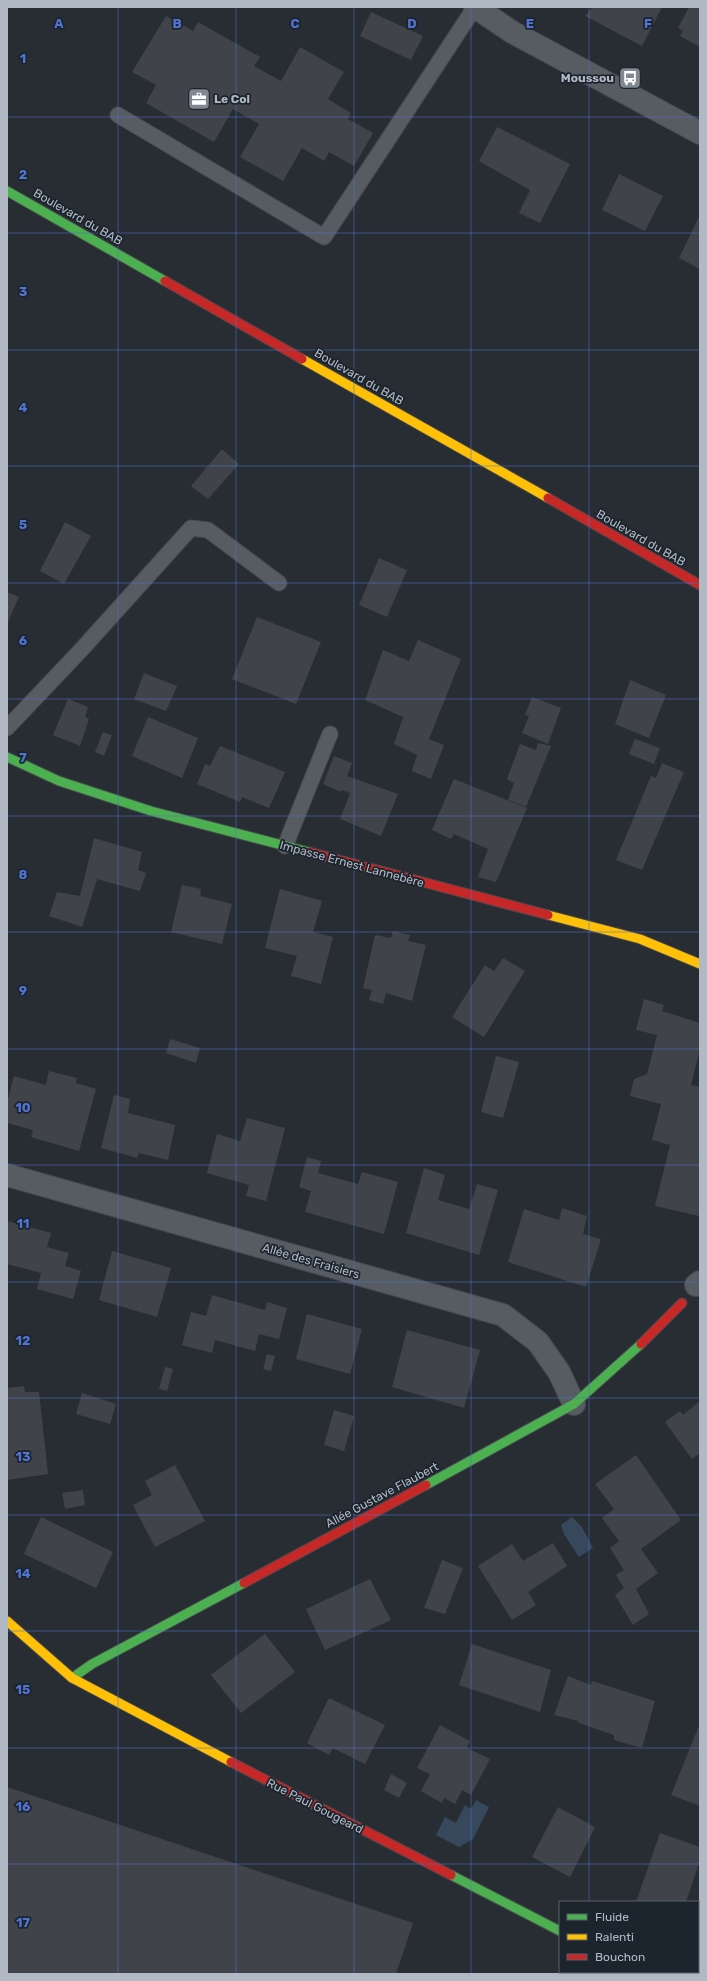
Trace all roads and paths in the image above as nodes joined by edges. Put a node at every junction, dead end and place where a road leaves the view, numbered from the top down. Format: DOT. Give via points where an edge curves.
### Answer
graph roads {
  1 [pos="475,7"];
  2 [pos="118,115"];
  3 [pos="700,133"];
  4 [pos="7,191"];
  5 [pos="279,583"];
  6 [pos="700,585"];
  7 [pos="7,728"];
  8 [pos="330,734"];
  9 [pos="7,757"];
  10 [pos="285,846"];
  11 [pos="700,964"];
  12 [pos="7,1175"];
  13 [pos="682,1303"];
  14 [pos="574,1404"];
  15 [pos="7,1621"];
  16 [pos="72,1678"];
  17 [pos="559,1930"];
  1 -- 2 [label="lane" via="324,237"];
  1 -- 3 [label="street" via="512,32"];
  4 -- 6 [label="street, Boulevard du BAB"];
  5 -- 7 [label="lane" via="208,530 191,528"];
  8 -- 10 [label="lane"];
  9 -- 10 [label="street, Impasse Ernest Lannebère" via="59,781 151,811"];
  10 -- 11 [label="street, Impasse Ernest Lannebère" via="640,939"];
  12 -- 14 [label="street, Allée des Fraisiers" via="503,1315 538,1342 559,1372"];
  13 -- 14 [label="street, Allée Gustave Flaubert" via="649,1337"];
  14 -- 16 [label="street, Allée Gustave Flaubert" via="92,1664"];
  15 -- 16 [label="street, Rue Paul Gougeard"];
  16 -- 17 [label="street, Rue Paul Gougeard" via="187,1740"];
}
